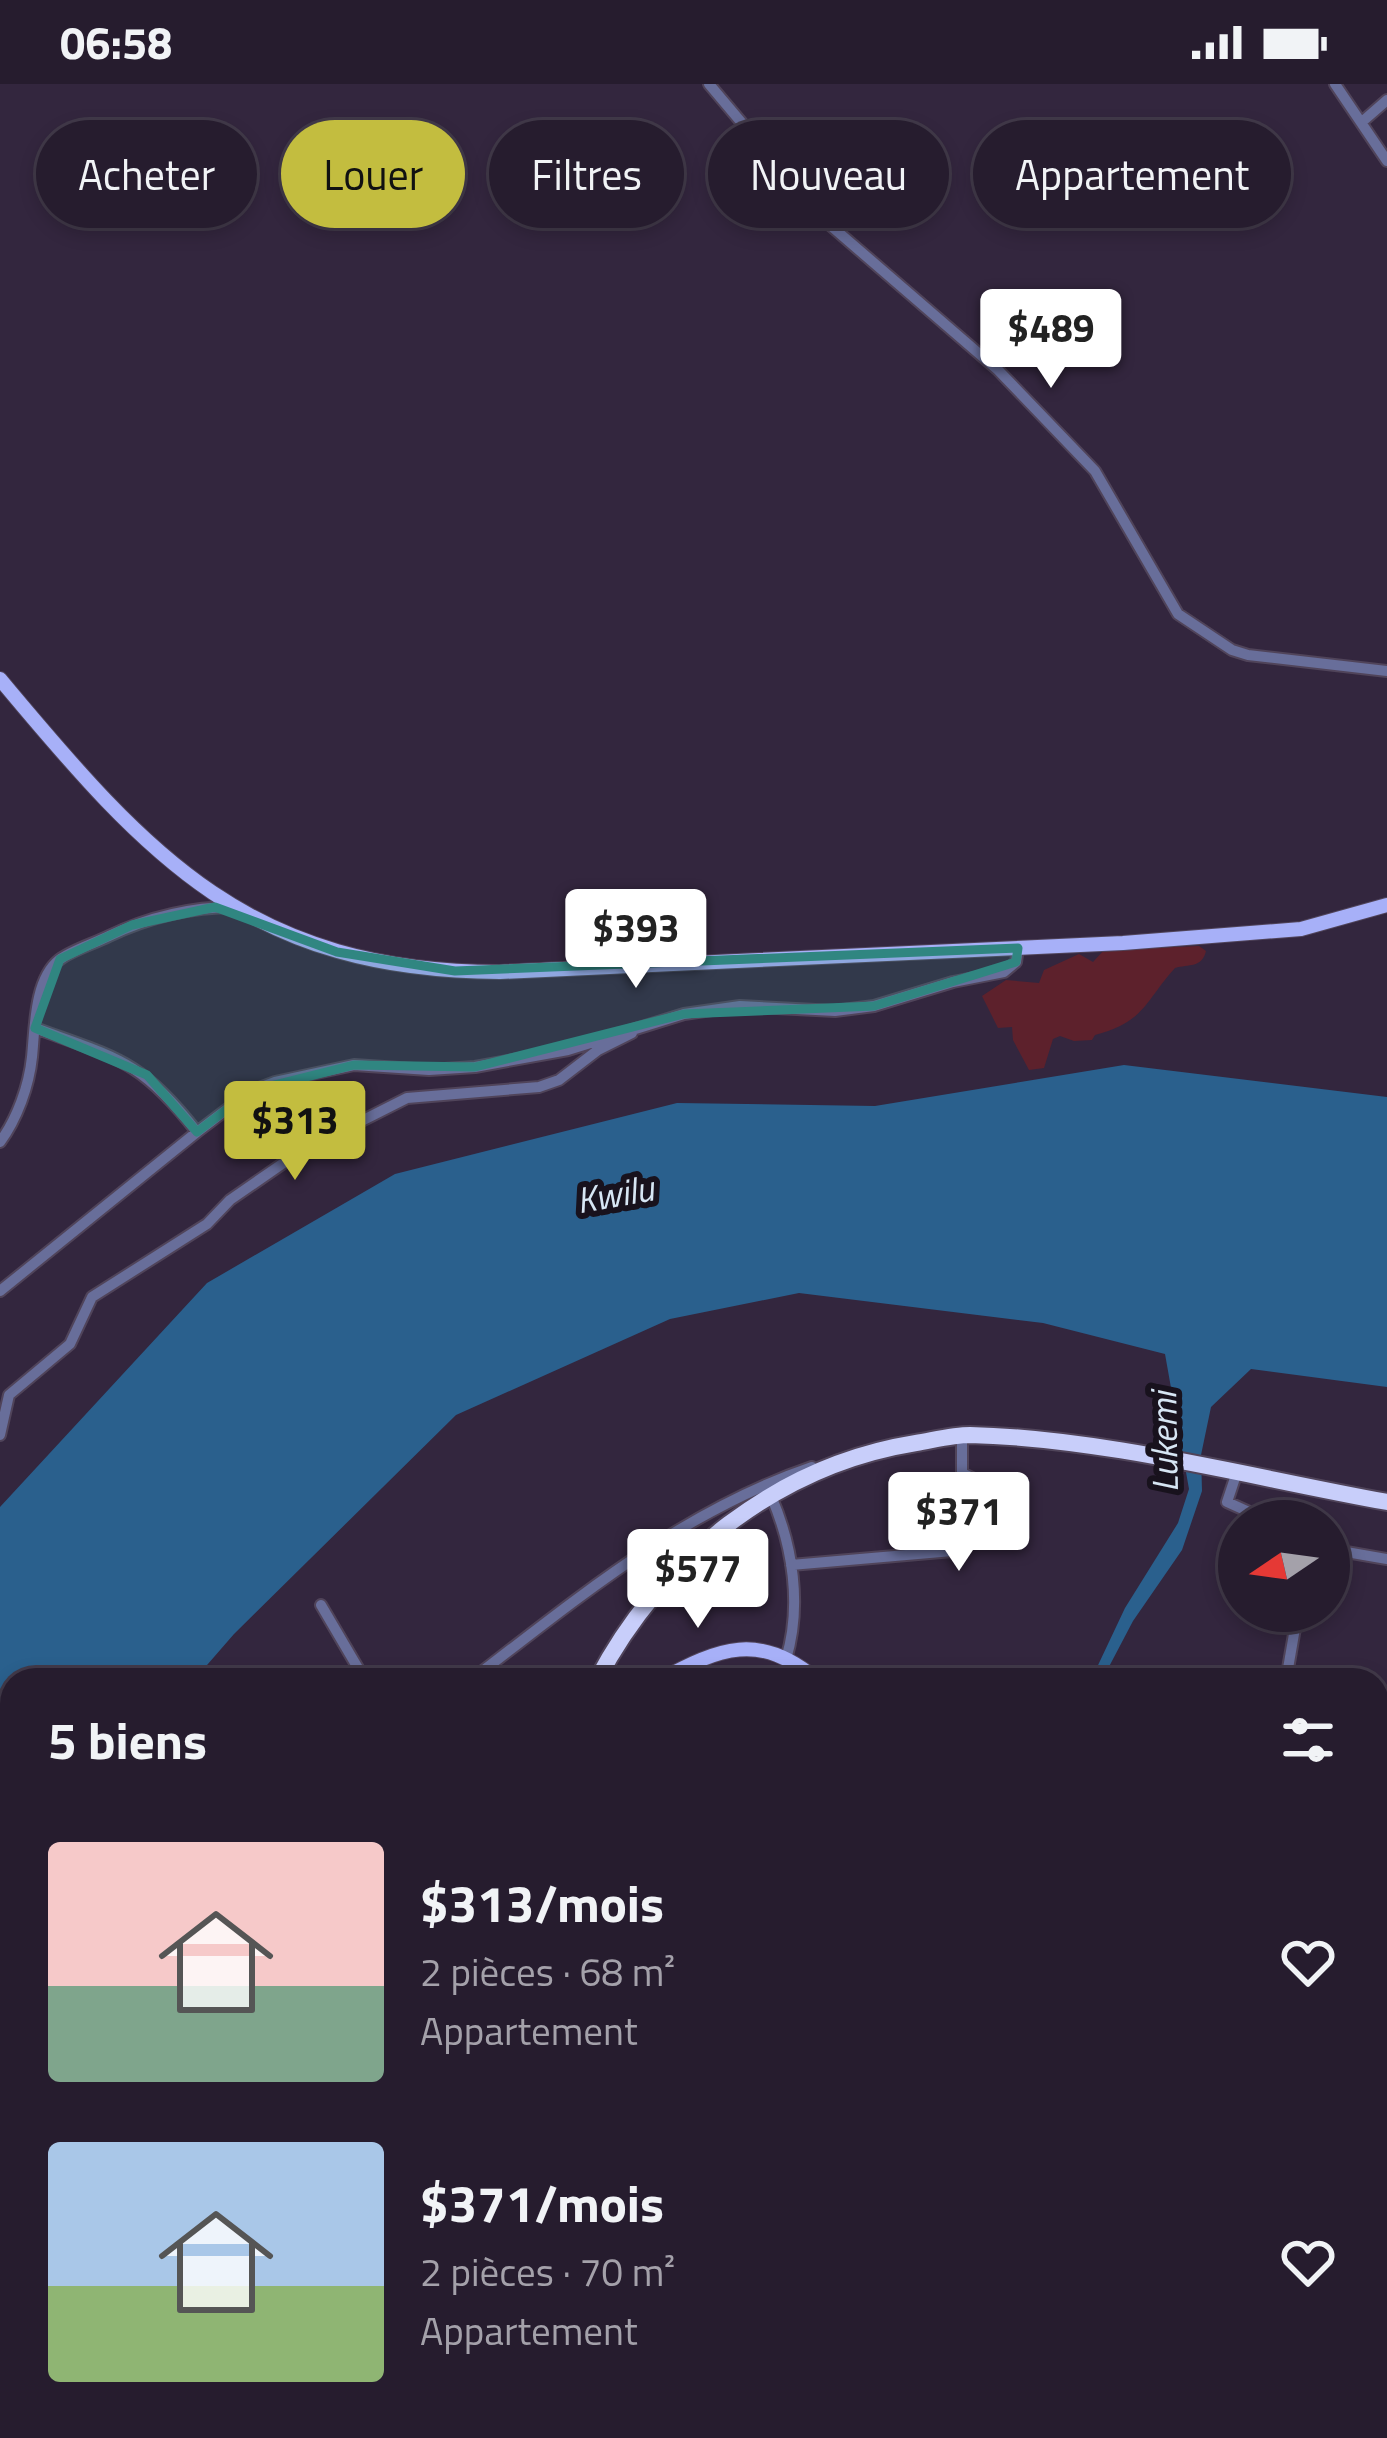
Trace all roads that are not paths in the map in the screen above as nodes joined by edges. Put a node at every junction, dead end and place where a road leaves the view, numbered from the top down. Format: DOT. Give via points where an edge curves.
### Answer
graph roads {
  1 [pos="709,84"];
  2 [pos="1335,84"];
  3 [pos="1387,100"];
  4 [pos="1363,122"];
  5 [pos="1387,161"];
  6 [pos="1387,671"];
  7 [pos="0,679"];
  8 [pos="1387,905"];
  9 [pos="234,907"];
  10 [pos="1018,948"];
  11 [pos="35,1028"];
  12 [pos="636,1028"];
  13 [pos="197,1132"];
  14 [pos="0,1142"];
  15 [pos="0,1292"];
  16 [pos="0,1435"];
  17 [pos="962,1436"];
  18 [pos="868,1453"];
  19 [pos="1234,1474"];
  20 [pos="771,1496"];
  21 [pos="1228,1500"];
  22 [pos="1387,1502"];
  23 [pos="1350,1552"];
  24 [pos="1387,1558"];
  25 [pos="791,1565"];
  26 [pos="321,1605"];
  27 [pos="1294,1632"];
  28 [pos="786,1659"];
  29 [pos="358,1668"];
  30 [pos="488,1668"];
  31 [pos="603,1668"];
  32 [pos="682,1668"];
  33 [pos="799,1668"];
  34 [pos="1288,1668"];
  1 -- 6 [label="street" via="824,219 998,370 1095,471 1178,614 1248,655"];
  2 -- 4 [label="street"];
  3 -- 4 [label="street"];
  4 -- 5 [label="street"];
  7 -- 9 [label="main road" via="136,834"];
  8 -- 10 [label="main road" via="1301,929"];
  9 -- 10 [label="main road" via="338,952 455,971"];
  9 -- 11 [label="street" via="171,913 60,959 49,970"];
  10 -- 12 [label="street" via="1004,972 874,1006 740,1006"];
  11 -- 13 [label="street" via="147,1075"];
  11 -- 14 [label="street" via="13,1125"];
  12 -- 13 [label="street" via="475,1067 354,1065 274,1082"];
  12 -- 16 [label="street" via="539,1088 407,1098 298,1153 207,1224 92,1297 70,1344 9,1395"];
  13 -- 15 [label="street"];
  17 -- 18 [label="highway"];
  17 -- 19 [label="highway" via="1030,1439"];
  17 -- 25 [label="street" via="962,1473 982,1491 964,1550"];
  18 -- 20 [label="highway"];
  18 -- 30 [label="street" via="783,1477 687,1523"];
  19 -- 21 [label="street"];
  19 -- 22 [label="highway"];
  20 -- 25 [label="street"];
  20 -- 31 [label="highway" via="660,1585"];
  23 -- 24 [label="street"];
  25 -- 28 [label="street" via="794,1627"];
  26 -- 29 [label="street"];
  27 -- 34 [label="street"];
  28 -- 32 [label="main road" via="756,1648 709,1653"];
  28 -- 33 [label="main road"];
}
